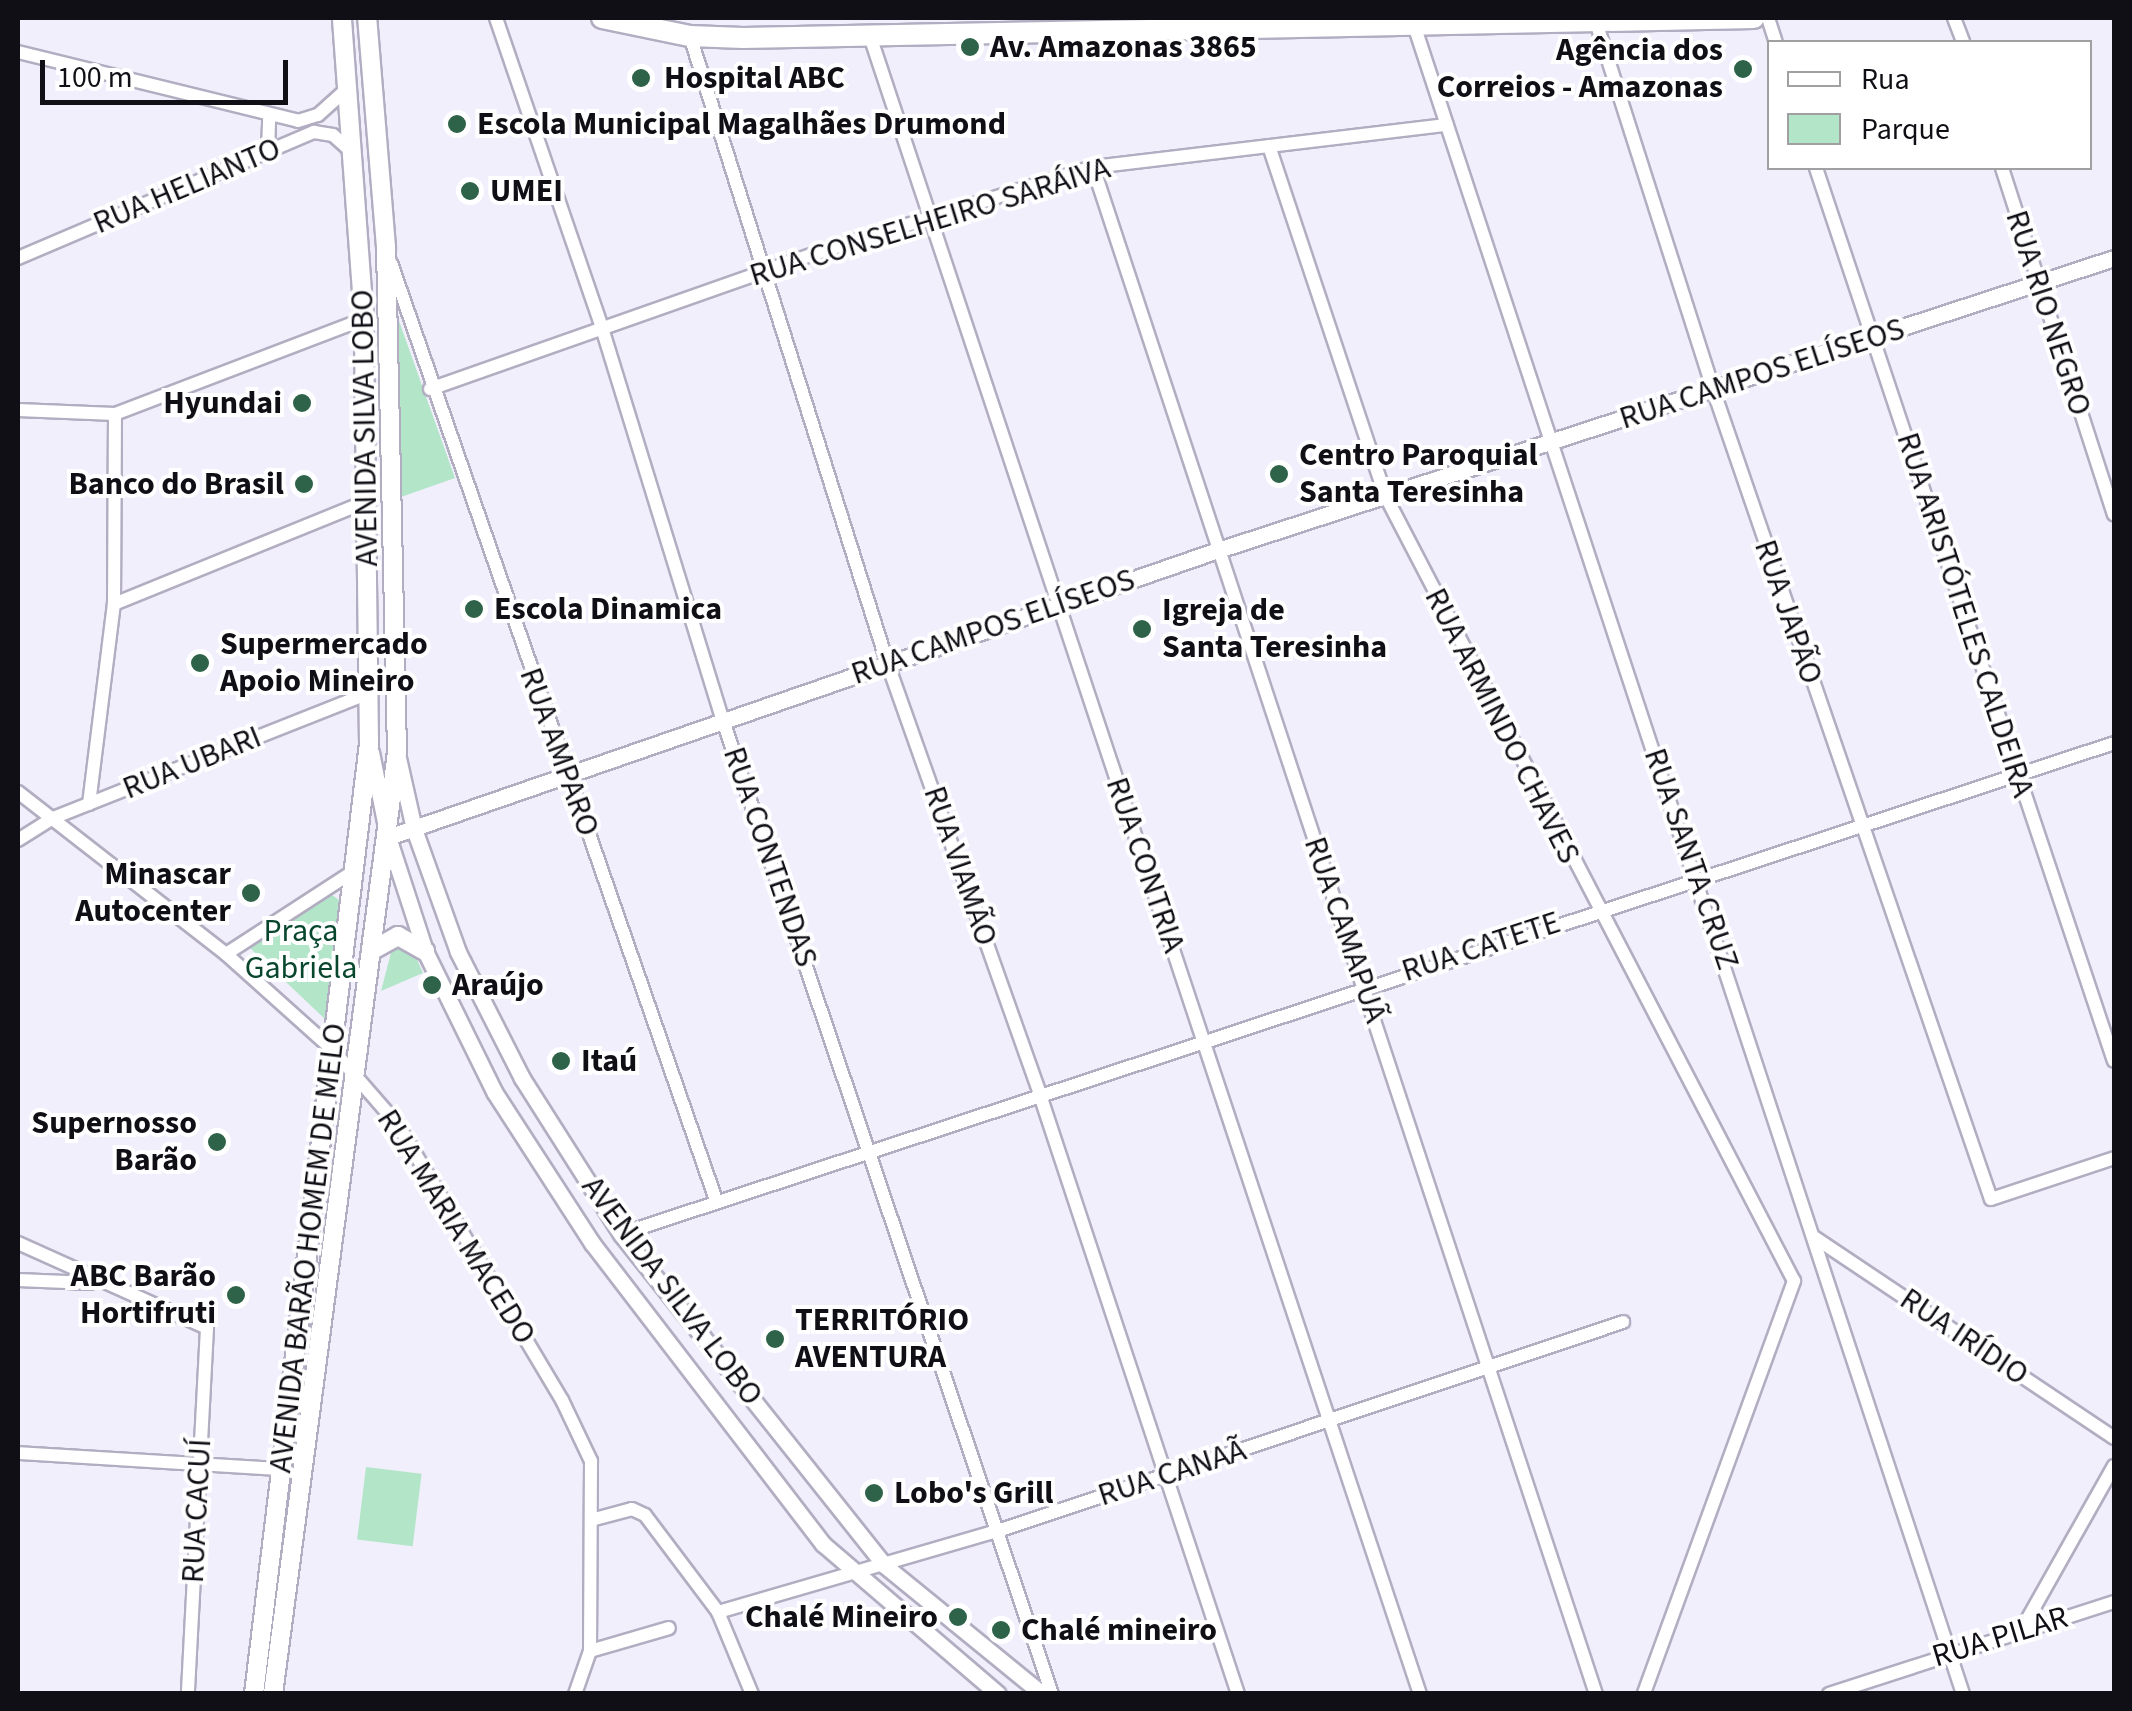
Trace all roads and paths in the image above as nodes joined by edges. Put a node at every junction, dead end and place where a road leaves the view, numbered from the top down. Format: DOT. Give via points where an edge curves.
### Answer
graph roads {
  1 [pos="342,18"];
  2 [pos="367,18"];
  3 [pos="496,18"];
  4 [pos="602,18"];
  5 [pos="1754,18"];
  6 [pos="1596,22"];
  7 [pos="1414,25"];
  8 [pos="690,36"];
  9 [pos="870,36"];
  10 [pos="18,52"];
  11 [pos="348,88"];
  12 [pos="270,114"];
  13 [pos="1447,124"];
  14 [pos="1270,146"];
  15 [pos="268,152"];
  16 [pos="353,154"];
  17 [pos="1093,167"];
  18 [pos="1817,170"];
  19 [pos="2003,170"];
  20 [pos="930,217"];
  21 [pos="386,246"];
  22 [pos="18,258"];
  23 [pos="2114,258"];
  24 [pos="763,271"];
  25 [pos="2038,285"];
  26 [pos="364,320"];
  27 [pos="388,327"];
  28 [pos="602,328"];
  29 [pos="1876,336"];
  30 [pos="430,389"];
  31 [pos="1714,392"];
  32 [pos="18,410"];
  33 [pos="114,414"];
  34 [pos="1551,443"];
  35 [pos="1385,495"];
  36 [pos="368,501"];
  37 [pos="2114,514"];
  38 [pos="1215,552"];
  39 [pos="114,604"];
  40 [pos="1057,606"];
  41 [pos="888,662"];
  42 [pos="369,692"];
  43 [pos="724,724"];
  44 [pos="2114,742"];
  45 [pos="369,744"];
  46 [pos="397,752"];
  47 [pos="2016,774"];
  48 [pos="568,776"];
  49 [pos="18,792"];
  50 [pos="89,804"];
  51 [pos="52,818"];
  52 [pos="1860,826"];
  53 [pos="414,829"];
  54 [pos="388,837"];
  55 [pos="18,840"];
  56 [pos="354,871"];
  57 [pos="1697,877"];
  58 [pos="1596,909"];
  59 [pos="376,913"];
  60 [pos="371,951"];
  61 [pos="425,951"];
  62 [pos="226,954"];
  63 [pos="1365,986"];
  64 [pos="1205,1040"];
  65 [pos="332,1049"];
  66 [pos="2114,1062"];
  67 [pos="356,1076"];
  68 [pos="1040,1095"];
  69 [pos="872,1149"];
  70 [pos="2114,1158"];
  71 [pos="716,1200"];
  72 [pos="621,1234"];
  73 [pos="1814,1237"];
  74 [pos="18,1244"];
  75 [pos="18,1280"];
  76 [pos="98,1284"];
  77 [pos="1623,1322"];
  78 [pos="1490,1366"];
  79 [pos="1333,1419"];
  80 [pos="2114,1438"];
  81 [pos="18,1453"];
  82 [pos="199,1462"];
  83 [pos="2114,1466"];
  84 [pos="281,1469"];
  85 [pos="1166,1475"];
  86 [pos="591,1520"];
  87 [pos="1001,1530"];
  88 [pos="884,1566"];
  89 [pos="855,1576"];
  90 [pos="2114,1602"];
  91 [pos="718,1612"];
  92 [pos="669,1628"];
  93 [pos="2022,1629"];
  94 [pos="1950,1650"];
  95 [pos="590,1652"];
  96 [pos="574,1693"];
  97 [pos="188,1694"];
  98 [pos="254,1694"];
  99 [pos="274,1694"];
  100 [pos="752,1694"];
  101 [pos="998,1694"];
  102 [pos="1042,1694"];
  103 [pos="1052,1694"];
  104 [pos="1238,1694"];
  105 [pos="1420,1694"];
  106 [pos="1596,1694"];
  107 [pos="1644,1694"];
  108 [pos="1829,1694"];
  109 [pos="1963,1694"];
  1 -- 11 [label="main road, AVENIDA SILVA LOBO"];
  2 -- 21 [label="main road, AVENIDA SILVA LOBO"];
  3 -- 28 [label="street, RUA CONTENDAS"];
  4 -- 8 [label="main road"];
  5 -- 6 [label="main road"];
  6 -- 7 [label="main road"];
  6 -- 31 [label="street, RUA JAPÃO"];
  7 -- 9 [label="main road"];
  7 -- 13 [label="street, RUA SANTA CRUZ"];
  8 -- 9 [label="main road"];
  8 -- 24 [label="street, RUA VIAMÃO"];
  9 -- 20 [label="street, RUA CONTRIA"];
  10 -- 12 [label="street"];
  11 -- 12 [label="street" via="318,115 298,121"];
  11 -- 16 [label="main road, AVENIDA SILVA LOBO"];
  12 -- 15 [label="street"];
  13 -- 14 [label="street, RUA CONSELHEIRO SARÁIVA"];
  13 -- 34 [label="street, RUA SANTA CRUZ"];
  14 -- 17 [label="street, RUA CONSELHEIRO SARÁIVA"];
  14 -- 35 [label="street, RUA ARMINDO CHAVES"];
  15 -- 16 [label="street, RUA HELIANTO" via="314,132 333,135"];
  15 -- 22 [label="street, RUA HELIANTO"];
  16 -- 26 [label="main road, AVENIDA SILVA LOBO"];
  17 -- 20 [label="street, RUA CONSELHEIRO SARÁIVA"];
  17 -- 38 [label="street, RUA CAMAPUÃ"];
  18 -- 29 [label="street, RUA ARISTÓTELES CALDEIRA"];
  19 -- 25 [label="street, RUA RIO NEGRO"];
  20 -- 24 [label="street, RUA CONSELHEIRO SARÁIVA"];
  20 -- 40 [label="street, RUA CONTRIA"];
  21 -- 27 [label="main road, AVENIDA SILVA LOBO"];
  21 -- 30 [label="street, RUA AMPARO"];
  23 -- 25 [label="street, RUA CAMPOS ELÍSEOS"];
  24 -- 28 [label="street, RUA CONSELHEIRO SARÁIVA"];
  24 -- 41 [label="street, RUA VIAMÃO"];
  25 -- 29 [label="street, RUA CAMPOS ELÍSEOS"];
  25 -- 37 [label="street, RUA RIO NEGRO"];
  26 -- 27 [label="main road"];
  26 -- 33 [label="street"];
  26 -- 36 [label="main road, AVENIDA SILVA LOBO"];
  27 -- 46 [label="main road, AVENIDA SILVA LOBO"];
  28 -- 30 [label="street, RUA CONSELHEIRO SARÁIVA"];
  28 -- 43 [label="street, RUA CONTENDAS"];
  29 -- 31 [label="street, RUA CAMPOS ELÍSEOS"];
  29 -- 47 [label="street, RUA ARISTÓTELES CALDEIRA"];
  30 -- 48 [label="street, RUA AMPARO"];
  31 -- 34 [label="street, RUA CAMPOS ELÍSEOS"];
  31 -- 52 [label="street, RUA JAPÃO"];
  32 -- 33 [label="street"];
  33 -- 39 [label="street"];
  34 -- 35 [label="street, RUA CAMPOS ELÍSEOS"];
  34 -- 57 [label="street, RUA SANTA CRUZ"];
  35 -- 38 [label="street, RUA CAMPOS ELÍSEOS"];
  35 -- 58 [label="street, RUA ARMINDO CHAVES"];
  36 -- 39 [label="street"];
  36 -- 42 [label="main road, AVENIDA SILVA LOBO"];
  38 -- 40 [label="street, RUA CAMPOS ELÍSEOS"];
  38 -- 63 [label="street, RUA CAMAPUÃ"];
  39 -- 50 [label="street"];
  40 -- 41 [label="street, RUA CAMPOS ELÍSEOS"];
  40 -- 64 [label="street, RUA CONTRIA"];
  41 -- 43 [label="street, RUA CAMPOS ELÍSEOS"];
  41 -- 68 [label="street, RUA VIAMÃO"];
  42 -- 45 [label="main road, AVENIDA SILVA LOBO"];
  42 -- 50 [label="street, RUA UBARI"];
  43 -- 48 [label="street, RUA CAMPOS ELÍSEOS"];
  43 -- 69 [label="street, RUA CONTENDAS"];
  44 -- 47 [label="street, RUA CATETE"];
  45 -- 54 [label="street, AVENIDA SILVA LOBO"];
  45 -- 56 [label="main road, AVENIDA BARÃO HOMEM DE MELO"];
  46 -- 53 [label="street, AVENIDA SILVA LOBO"];
  46 -- 54 [label="main road, AVENIDA SILVA LOBO"];
  47 -- 52 [label="street, RUA CATETE"];
  47 -- 66 [label="street, RUA ARISTÓTELES CALDEIRA"];
  48 -- 53 [label="street, RUA CAMPOS ELÍSEOS"];
  48 -- 71 [label="street, RUA AMPARO"];
  49 -- 51 [label="street, RUA MARIA MACEDO"];
  50 -- 51 [label="street, RUA UBARI"];
  51 -- 55 [label="street, RUA UBARI"];
  51 -- 62 [label="street, RUA MARIA MACEDO"];
  52 -- 57 [label="street, RUA CATETE"];
  52 -- 70 [label="street, RUA JAPÃO" via="1990,1199"];
  53 -- 54 [label="street, RUA CAMPOS ELÍSEOS"];
  53 -- 72 [label="street, AVENIDA SILVA LOBO" via="458,952 514,1062"];
  54 -- 59 [label="main road, AVENIDA BARÃO HOMEM DE MELO"];
  54 -- 61 [label="street, AVENIDA SILVA LOBO"];
  56 -- 59 [label="main road"];
  56 -- 62 [label="street"];
  56 -- 65 [label="main road, AVENIDA BARÃO HOMEM DE MELO"];
  57 -- 58 [label="street, RUA CATETE"];
  57 -- 73 [label="street, RUA SANTA CRUZ"];
  58 -- 63 [label="street, RUA CATETE"];
  58 -- 107 [label="street, RUA ARMINDO CHAVES" via="1794,1281"];
  59 -- 60 [label="main road, AVENIDA BARÃO HOMEM DE MELO"];
  60 -- 61 [label="main road" via="398,936"];
  60 -- 67 [label="main road, AVENIDA BARÃO HOMEM DE MELO"];
  61 -- 89 [label="street, AVENIDA SILVA LOBO" via="495,1094 592,1243 823,1544"];
  62 -- 65 [label="street, RUA MARIA MACEDO"];
  63 -- 64 [label="street, RUA CATETE"];
  63 -- 78 [label="street, RUA CAMAPUÃ"];
  64 -- 68 [label="street, RUA CATETE"];
  64 -- 79 [label="street, RUA CONTRIA"];
  65 -- 67 [label="street, RUA MARIA MACEDO"];
  65 -- 84 [label="main road, AVENIDA BARÃO HOMEM DE MELO"];
  67 -- 86 [label="street, RUA MARIA MACEDO" via="398,1125 562,1400 592,1461"];
  67 -- 99 [label="main road, AVENIDA BARÃO HOMEM DE MELO"];
  68 -- 69 [label="street, RUA CATETE"];
  68 -- 85 [label="street, RUA VIAMÃO"];
  69 -- 71 [label="street, RUA CATETE"];
  69 -- 87 [label="street, RUA CONTENDAS"];
  71 -- 72 [label="street, RUA CATETE"];
  72 -- 88 [label="street, AVENIDA SILVA LOBO"];
  73 -- 80 [label="street, RUA IRÍDIO"];
  73 -- 94 [label="street, RUA SANTA CRUZ"];
  74 -- 76 [label="street"];
  75 -- 76 [label="street"];
  76 -- 82 [label="street, RUA CACUÍ" via="207,1328"];
  77 -- 78 [label="street, RUA CANAÃ"];
  78 -- 79 [label="street, RUA CANAÃ"];
  78 -- 106 [label="street, RUA CAMAPUÃ"];
  79 -- 85 [label="street, RUA CANAÃ"];
  79 -- 105 [label="street, RUA CONTRIA"];
  81 -- 82 [label="street"];
  82 -- 84 [label="street"];
  82 -- 97 [label="street, RUA CACUÍ"];
  83 -- 93 [label="street"];
  84 -- 98 [label="main road, AVENIDA BARÃO HOMEM DE MELO"];
  85 -- 87 [label="street, RUA CANAÃ"];
  85 -- 104 [label="street, RUA VIAMÃO"];
  86 -- 91 [label="street" via="632,1509 644,1515"];
  86 -- 95 [label="street, RUA MARIA MACEDO"];
  87 -- 88 [label="street, RUA CANAÃ"];
  87 -- 103 [label="street, RUA CONTENDAS"];
  88 -- 89 [label="street, RUA CANAÃ"];
  88 -- 102 [label="street, AVENIDA SILVA LOBO"];
  89 -- 91 [label="street, RUA CANAÃ"];
  89 -- 101 [label="street, AVENIDA SILVA LOBO"];
  90 -- 93 [label="street, RUA PILAR"];
  91 -- 100 [label="street"];
  92 -- 95 [label="street"];
  93 -- 94 [label="street, RUA PILAR"];
  94 -- 108 [label="street, RUA PILAR"];
  94 -- 109 [label="street, RUA SANTA CRUZ"];
  95 -- 96 [label="street, RUA MARIA MACEDO"];
}
